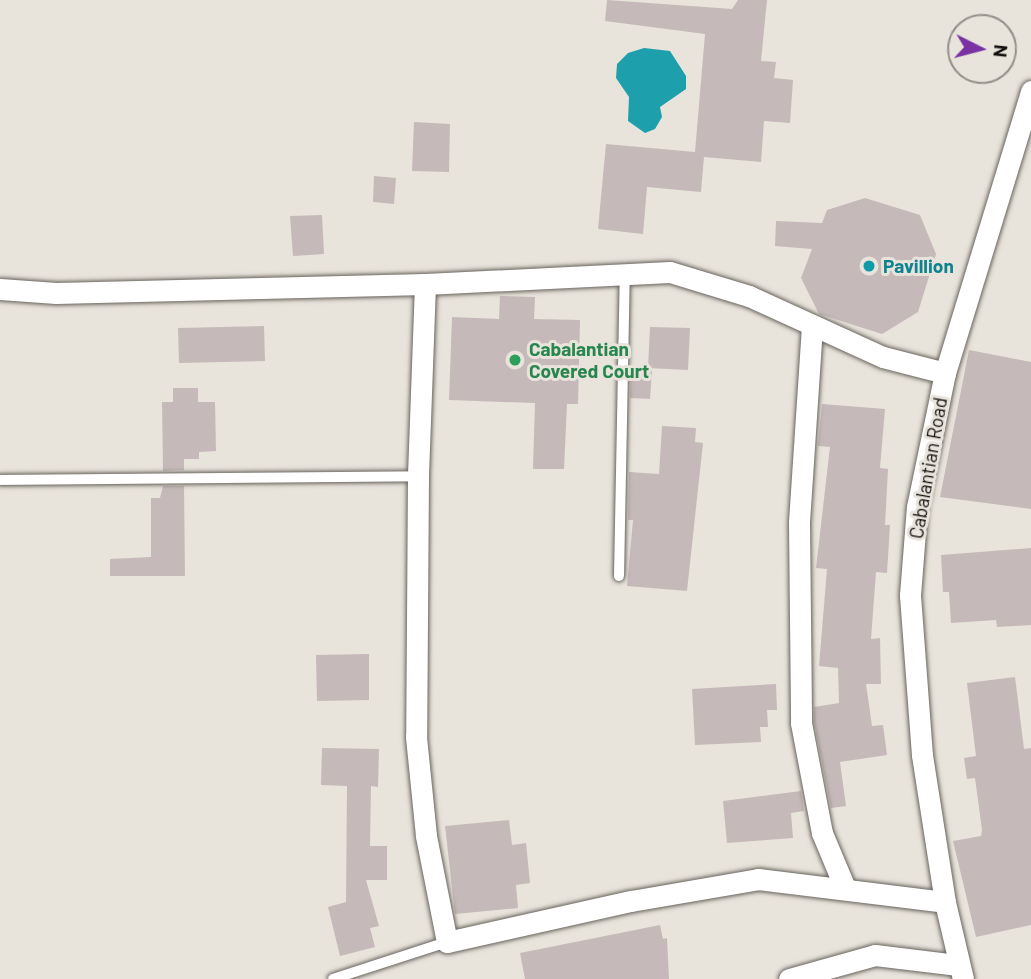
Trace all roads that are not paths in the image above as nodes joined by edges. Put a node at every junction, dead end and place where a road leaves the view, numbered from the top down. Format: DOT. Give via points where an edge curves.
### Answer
graph roads {
  1 [pos="1031,91"];
  2 [pos="625,272"];
  3 [pos="425,284"];
  4 [pos="0,289"];
  5 [pos="812,326"];
  6 [pos="945,373"];
  7 [pos="418,476"];
  8 [pos="0,481"];
  9 [pos="620,576"];
  10 [pos="845,888"];
  11 [pos="945,902"];
  12 [pos="447,942"];
  13 [pos="961,972"];
  14 [pos="829,973"];
  15 [pos="333,979"];
  16 [pos="789,979"];
  1 -- 6 [label="street, Cabalantian Road"];
  2 -- 3 [label="street"];
  2 -- 5 [label="street" via="670,272 710,281"];
  2 -- 9 [label="lane"];
  3 -- 4 [label="street" via="56,293"];
  3 -- 7 [label="street"];
  5 -- 6 [label="street" via="883,357"];
  5 -- 10 [label="street" via="799,523 801,723 822,833"];
  6 -- 11 [label="street, Cabalantian Road" via="917,506 910,594 914,682"];
  7 -- 8 [label="lane"];
  7 -- 12 [label="street" via="416,737 426,836"];
  10 -- 11 [label="street"];
  10 -- 12 [label="street" via="758,879 730,882"];
  11 -- 13 [label="street, Cabalantian Road"];
  12 -- 15 [label="lane"];
  13 -- 14 [label="street" via="875,955"];
  14 -- 16 [label="street"];
}
